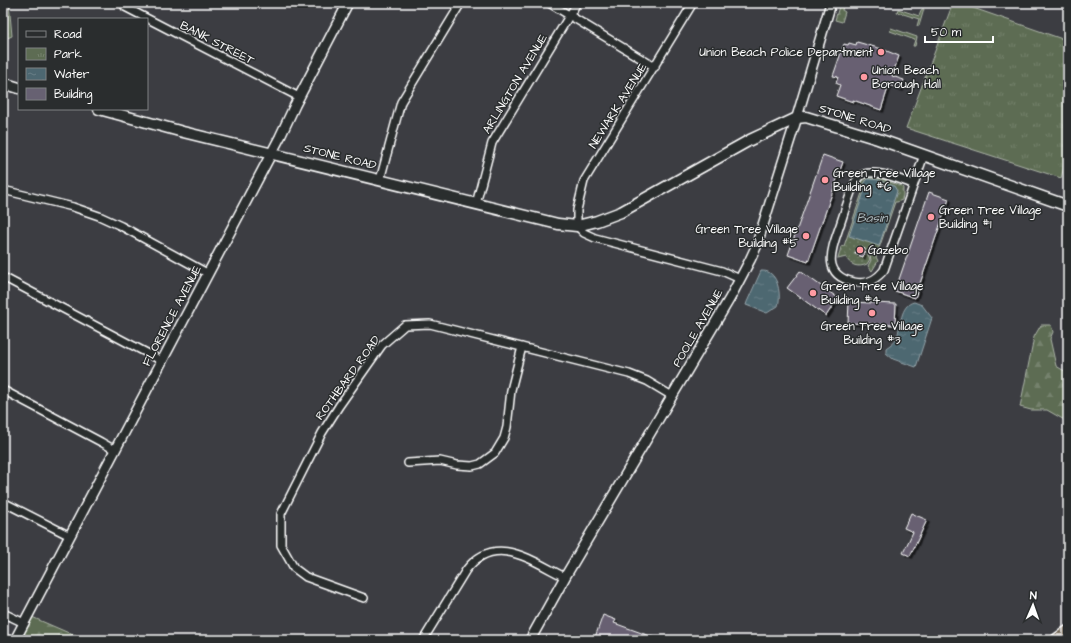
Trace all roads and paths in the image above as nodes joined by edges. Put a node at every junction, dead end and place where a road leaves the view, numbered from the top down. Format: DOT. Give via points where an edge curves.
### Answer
graph roads {
  1 [pos="461,3"];
  2 [pos="549,3"];
  3 [pos="577,3"];
  4 [pos="693,3"];
  5 [pos="831,3"];
  6 [pos="344,5"];
  7 [pos="125,7"];
  8 [pos="569,16"];
  9 [pos="146,18"];
  10 [pos="148,19"];
  11 [pos="654,67"];
  12 [pos="3,83"];
  13 [pos="18,88"];
  14 [pos="299,97"];
  15 [pos="102,110"];
  16 [pos="797,118"];
  17 [pos="271,154"];
  18 [pos="924,155"];
  19 [pos="380,180"];
  20 [pos="913,184"];
  21 [pos="3,190"];
  22 [pos="476,204"];
  23 [pos="1068,206"];
  24 [pos="576,226"];
  25 [pos="208,273"];
  26 [pos="3,277"];
  27 [pos="740,280"];
  28 [pos="522,347"];
  29 [pos="162,360"];
  30 [pos="3,390"];
  31 [pos="672,396"];
  32 [pos="115,450"];
  33 [pos="408,463"];
  34 [pos="3,502"];
  35 [pos="70,536"];
  36 [pos="565,577"];
  37 [pos="364,598"];
  38 [pos="3,613"];
  39 [pos="24,623"];
  40 [pos="1068,632"];
  41 [pos="15,640"];
  42 [pos="423,640"];
  43 [pos="530,640"];
  44 [pos="1057,640"];
  1 -- 19 [label="street" via="401,102"];
  2 -- 8 [label="street"];
  3 -- 8 [label="street, ARLINGTON AVENUE"];
  4 -- 11 [label="street, NEWARK AVENUE"];
  5 -- 16 [label="street, POOLE AVENUE"];
  6 -- 14 [label="street, FLORENCE AVENUE"];
  7 -- 9 [label="street, BANK STREET"];
  8 -- 11 [label="street"];
  8 -- 22 [label="street, ARLINGTON AVENUE" via="492,143"];
  10 -- 14 [label="street, BANK STREET"];
  11 -- 24 [label="street, NEWARK AVENUE" via="584,181"];
  12 -- 13 [label="main road"];
  14 -- 17 [label="street, FLORENCE AVENUE"];
  15 -- 17 [label="main road, STONE ROAD"];
  16 -- 18 [label="main road, STONE ROAD" via="809,118"];
  16 -- 24 [label="main road, STONE ROAD" via="750,140 621,212"];
  16 -- 27 [label="street, POOLE AVENUE" via="756,247"];
  17 -- 19 [label="main road, STONE ROAD"];
  17 -- 25 [label="street, FLORENCE AVENUE"];
  18 -- 20 [label="street"];
  18 -- 23 [label="main road, STONE ROAD"];
  19 -- 22 [label="main road, STONE ROAD"];
  20 -- 20 [label="street" via="878,173 866,173 858,178 831,252 833,269 842,278 868,282 884,270"];
  21 -- 25 [label="street" via="99,216"];
  22 -- 24 [label="main road, STONE ROAD"];
  24 -- 27 [label="street, STONE ROAD" via="595,238 722,271"];
  25 -- 29 [label="street, FLORENCE AVENUE"];
  26 -- 29 [label="street"];
  27 -- 31 [label="street, POOLE AVENUE"];
  28 -- 31 [label="street, ROTHBARD ROAD" via="629,374"];
  28 -- 33 [label="street" via="511,390 507,427 495,453 480,464 472,466 440,461"];
  28 -- 37 [label="street, ROTHBARD ROAD" via="430,324 404,326 382,345 322,433 281,514 281,544 294,568 302,574"];
  29 -- 32 [label="street, FLORENCE AVENUE"];
  30 -- 32 [label="street"];
  31 -- 36 [label="street, POOLE AVENUE"];
  32 -- 35 [label="street, FLORENCE AVENUE"];
  34 -- 35 [label="street"];
  35 -- 39 [label="street, FLORENCE AVENUE"];
  36 -- 42 [label="street" via="516,554 506,551 486,553 478,557 466,570"];
  36 -- 43 [label="street, POOLE AVENUE"];
  38 -- 39 [label="street"];
  39 -- 41 [label="street, FLORENCE AVENUE"];
  40 -- 44 [label="highway"];
}
